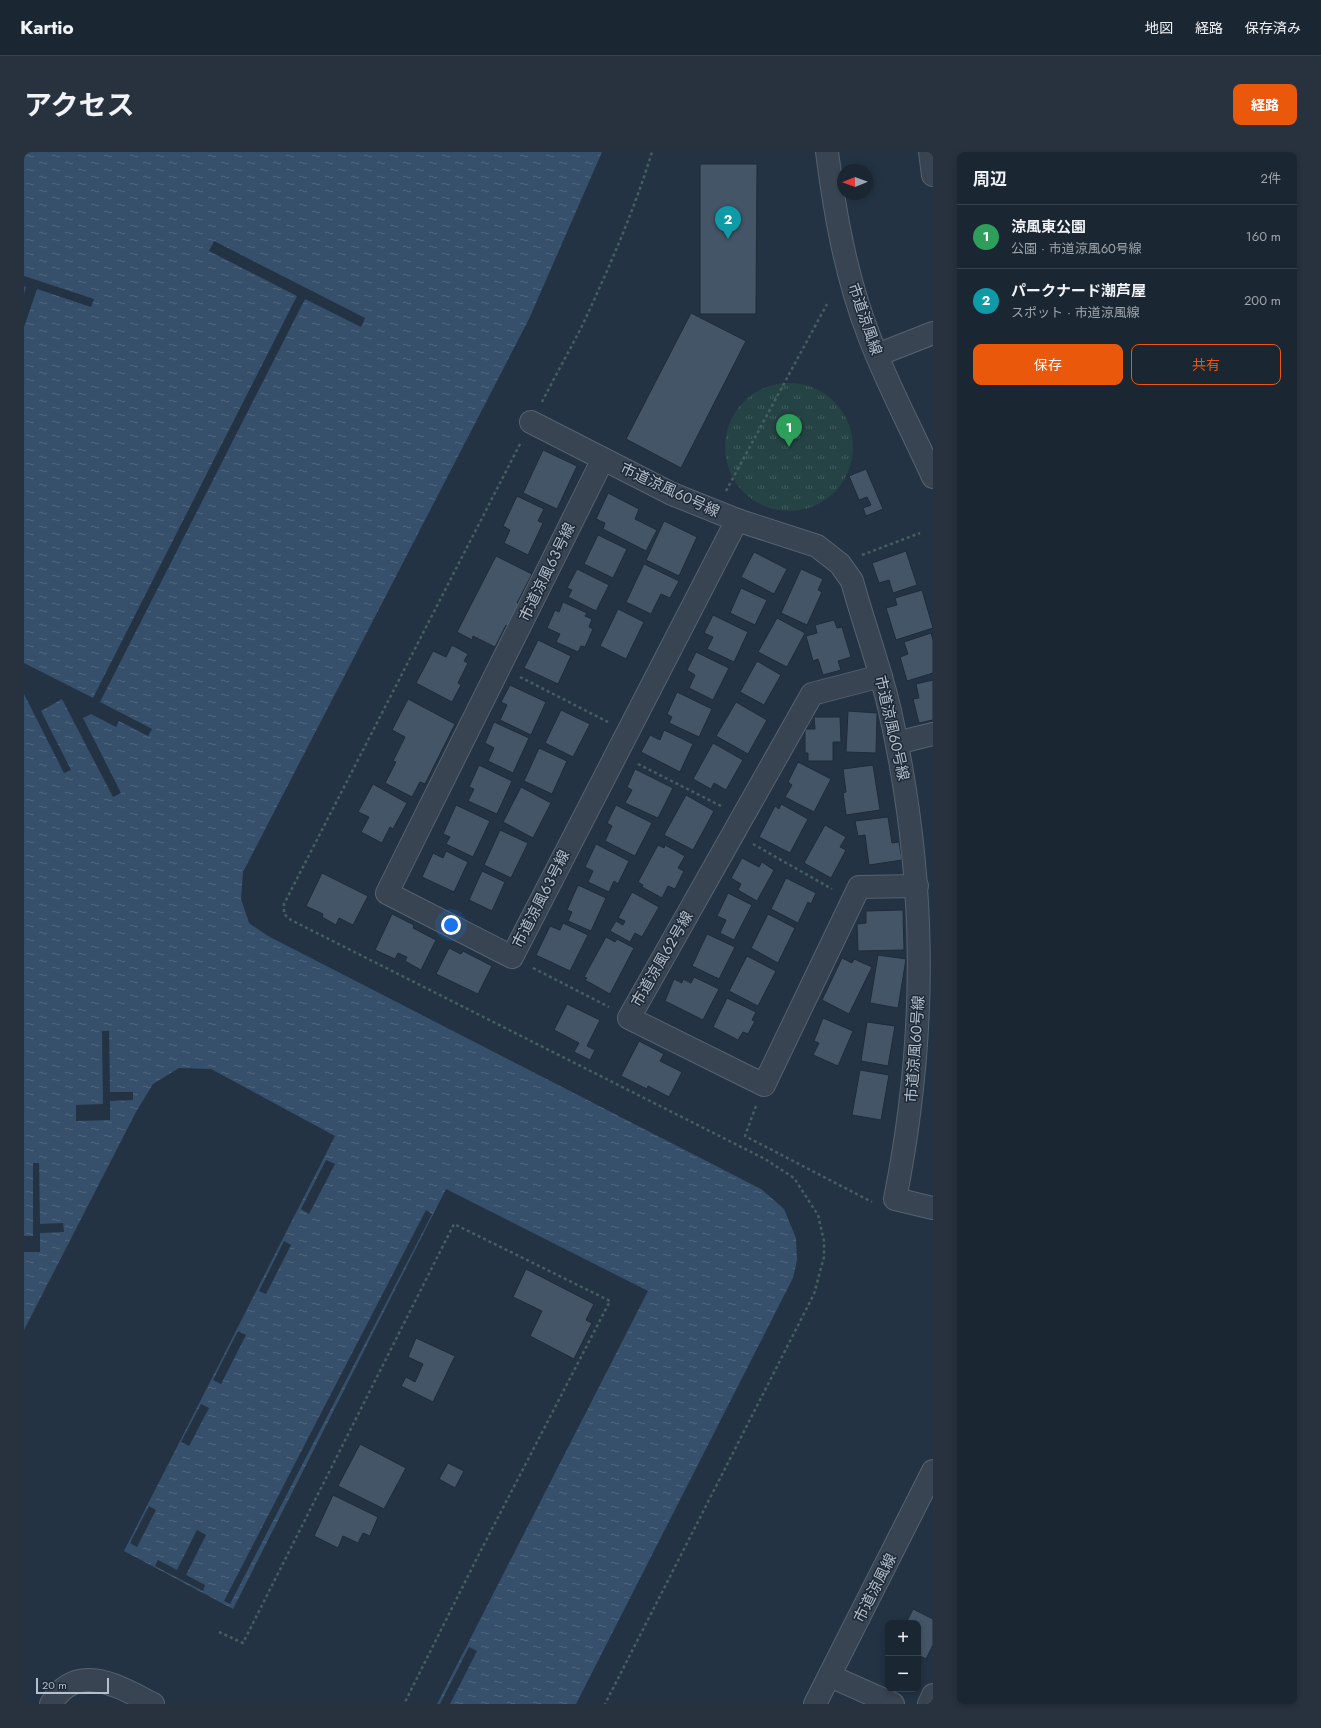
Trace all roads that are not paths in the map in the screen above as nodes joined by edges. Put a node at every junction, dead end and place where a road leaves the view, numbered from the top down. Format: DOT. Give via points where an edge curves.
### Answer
graph roads {
  1 [pos="827,152"];
  2 [pos="930,152"];
  3 [pos="933,175"];
  4 [pos="933,333"];
  5 [pos="877,355"];
  6 [pos="531,422"];
  7 [pos="604,459"];
  8 [pos="933,477"];
  9 [pos="736,520"];
  10 [pos="881,676"];
  11 [pos="933,734"];
  12 [pos="897,743"];
  13 [pos="917,886"];
  14 [pos="933,1208"];
  15 [pos="933,1472"];
  16 [pos="830,1676"];
  17 [pos="933,1696"];
  18 [pos="51,1704"];
  19 [pos="153,1704"];
  20 [pos="816,1704"];
  21 [pos="893,1704"];
  22 [pos="929,1704"];
  1 -- 5 [label="street, 市道涼風線" via="838,227 853,287 868,336"];
  2 -- 3 [label="street"];
  4 -- 5 [label="street"];
  5 -- 8 [label="street, 市道涼風線"];
  6 -- 7 [label="street, 市道涼風６０号線"];
  7 -- 9 [label="street, 市道涼風６０号線" via="672,494"];
  7 -- 9 [label="street, 市道涼風６３号線" via="387,893 512,956"];
  9 -- 10 [label="street, 市道涼風６０号線" via="803,540 817,546 840,564 852,581"];
  10 -- 12 [label="street, 市道涼風６０号線"];
  10 -- 13 [label="street, 市道涼風６２号線" via="812,694 629,1018 764,1085 859,887"];
  11 -- 12 [label="street"];
  12 -- 13 [label="street, 市道涼風６０号線" via="906,790"];
  13 -- 14 [label="street, 市道涼風６０号線" via="920,976 916,1066 904,1155 895,1199"];
  15 -- 16 [label="street, 市道涼風線"];
  16 -- 20 [label="street, 市道涼風線"];
  16 -- 21 [label="street"];
  17 -- 22 [label="street"];
  18 -- 19 [label="street" via="55,1696 80,1680 114,1684"];
}
